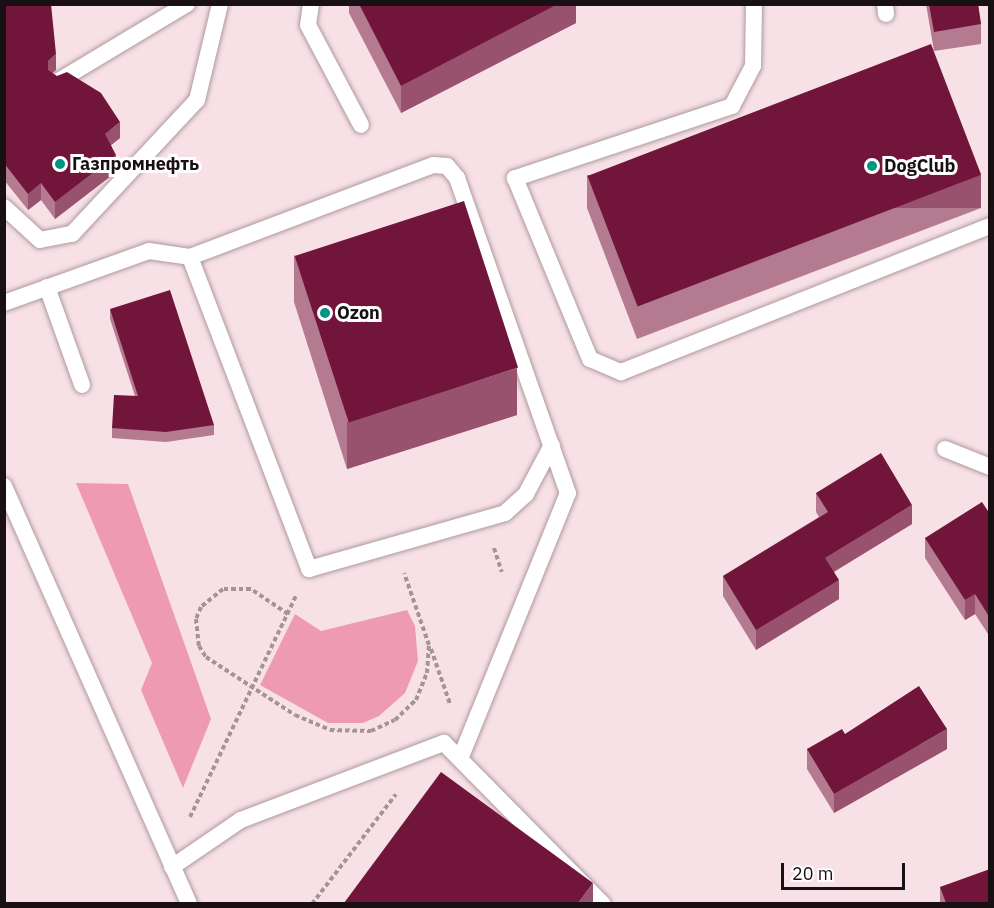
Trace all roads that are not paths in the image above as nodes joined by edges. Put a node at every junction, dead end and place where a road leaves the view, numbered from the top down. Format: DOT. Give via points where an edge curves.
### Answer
graph roads {
  1 [pos="187,4"];
  2 [pos="220,4"];
  3 [pos="311,4"];
  4 [pos="754,4"];
  5 [pos="57,82"];
  6 [pos="361,125"];
  7 [pos="4,207"];
  8 [pos="990,226"];
  9 [pos="190,257"];
  10 [pos="47,287"];
  11 [pos="4,303"];
  12 [pos="82,385"];
  13 [pos="552,445"];
  14 [pos="945,449"];
  15 [pos="990,466"];
  16 [pos="4,486"];
  17 [pos="461,756"];
  18 [pos="172,867"];
  19 [pos="189,903"];
  20 [pos="603,903"];
  1 -- 5 [label="lane"];
  2 -- 7 [label="lane" via="197,100 72,234 40,240"];
  3 -- 6 [label="lane" via="308,25"];
  4 -- 8 [label="lane" via="753,66 732,106 515,178 590,359 621,372"];
  9 -- 10 [label="lane" via="149,251"];
  9 -- 13 [label="lane" via="433,165 447,166 457,178"];
  9 -- 13 [label="lane" via="309,569 395,547 517,505"];
  10 -- 11 [label="lane"];
  10 -- 12 [label="lane"];
  13 -- 17 [label="lane" via="567,481 566,505"];
  14 -- 15 [label="lane"];
  16 -- 18 [label="lane"];
  17 -- 18 [label="lane" via="444,743 434,743 241,820"];
  17 -- 20 [label="lane"];
  18 -- 19 [label="lane"];
}
